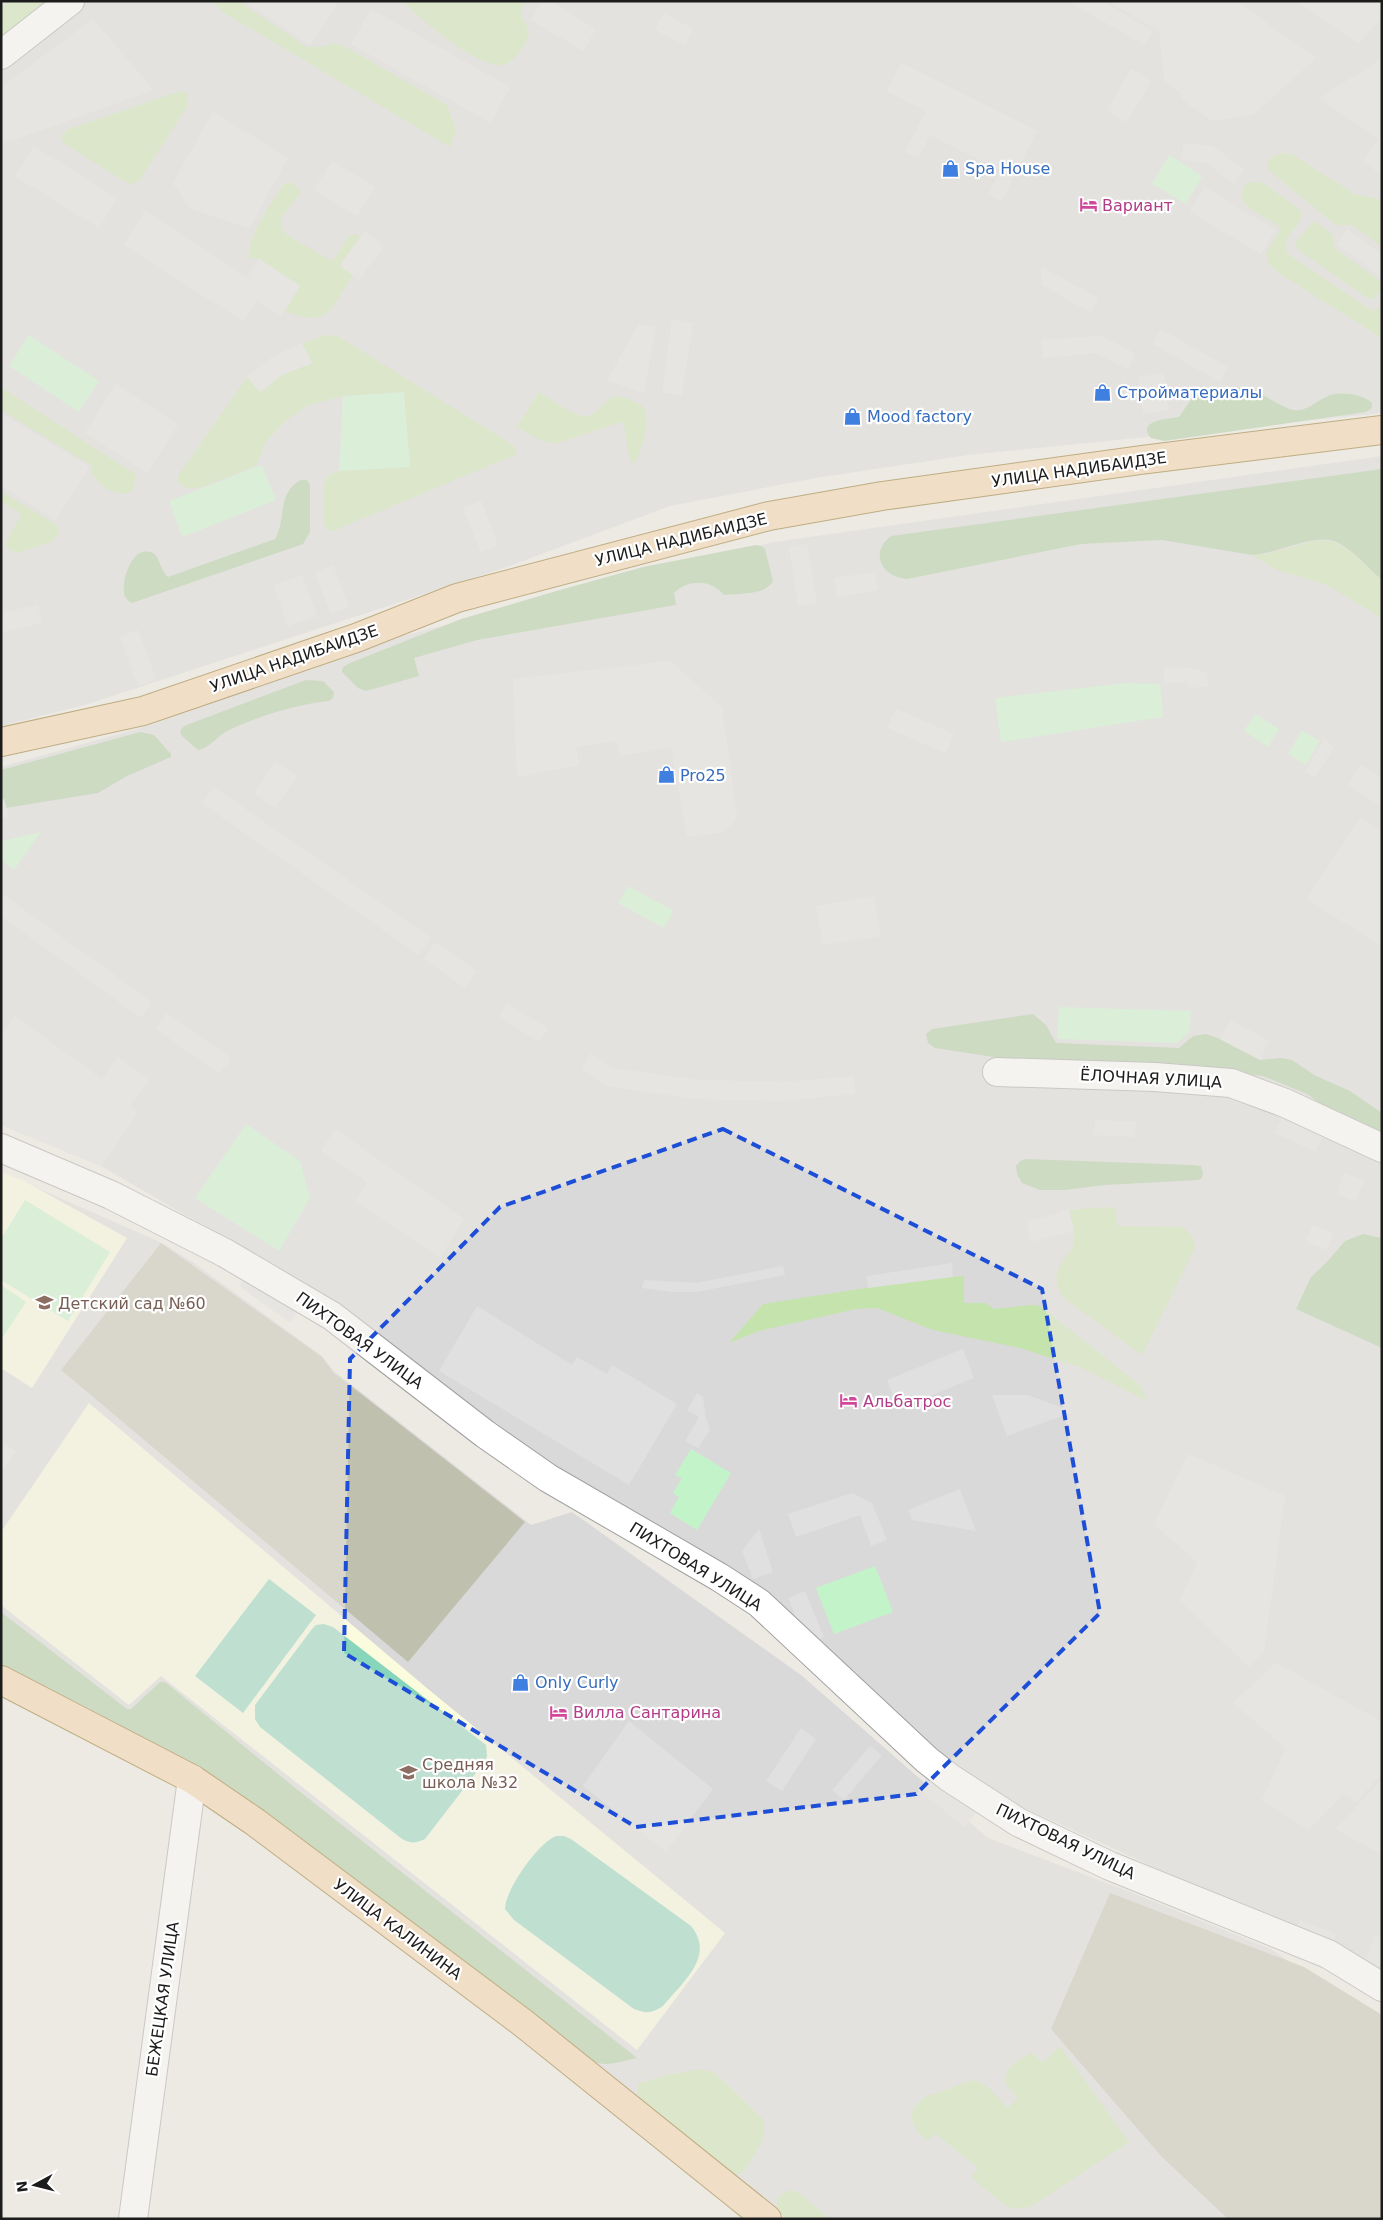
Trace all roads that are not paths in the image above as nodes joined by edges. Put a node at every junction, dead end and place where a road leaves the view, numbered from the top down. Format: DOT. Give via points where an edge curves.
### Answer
graph roads {
  1 [pos="70,1"];
  2 [pos="1,55"];
  3 [pos="1382,430"];
  4 [pos="1,742"];
  5 [pos="997,1072"];
  6 [pos="1,1148"];
  7 [pos="1382,1148"];
  8 [pos="1,1680"];
  9 [pos="192,1779"];
  10 [pos="1382,1987"];
  11 [pos="133,2219"];
  12 [pos="767,2219"];
  1 -- 2 [label="street"];
  3 -- 4 [label="main road, УЛИЦА НАДИБАИДЗЕ" via="962,484 769,516 456,598 356,638 143,711"];
  5 -- 7 [label="street, ЁЛОЧНАЯ УЛИЦА" via="1231,1083 1285,1103"];
  6 -- 10 [label="street, ПИХТОВАЯ УЛИЦА" via="120,1199 225,1253 322,1310 548,1478 759,1603 927,1760 1018,1822 1110,1866 1328,1954"];
  8 -- 9 [label="main road, УЛИЦА КАЛИНИНА"];
  9 -- 11 [label="street, БЕЖЕЦКАЯ УЛИЦА"];
  9 -- 12 [label="main road, УЛИЦА КАЛИНИНА" via="255,1822 523,2023"];
}
